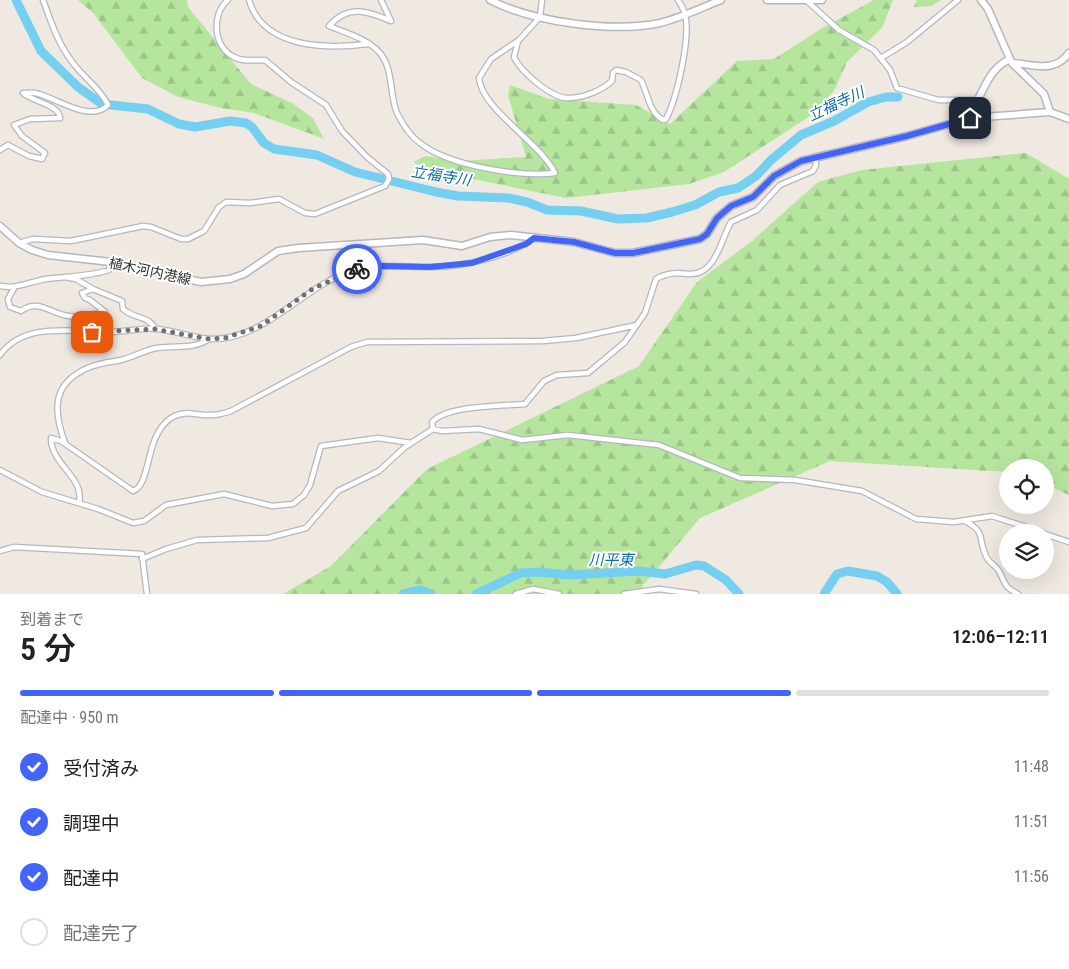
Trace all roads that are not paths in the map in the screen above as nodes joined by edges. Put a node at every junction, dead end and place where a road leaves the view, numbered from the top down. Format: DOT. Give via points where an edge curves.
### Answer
graph roads {
  1 [pos="43,0"];
  2 [pos="228,0"];
  3 [pos="249,0"];
  4 [pos="381,0"];
  5 [pos="490,0"];
  6 [pos="542,0"];
  7 [pos="678,0"];
  8 [pos="721,0"];
  9 [pos="767,0"];
  10 [pos="822,0"];
  11 [pos="958,0"];
  12 [pos="981,0"];
  13 [pos="791,1"];
  14 [pos="807,1"];
  15 [pos="685,14"];
  16 [pos="540,17"];
  17 [pos="519,40"];
  18 [pos="368,44"];
  19 [pos="1069,54"];
  20 [pos="881,58"];
  21 [pos="1011,61"];
  22 [pos="977,100"];
  23 [pos="1050,112"];
  24 [pos="970,118"];
  25 [pos="1069,119"];
  26 [pos="0,150"];
  27 [pos="815,157"];
  28 [pos="0,226"];
  29 [pos="534,238"];
  30 [pos="20,243"];
  31 [pos="110,262"];
  32 [pos="65,277"];
  33 [pos="0,286"];
  34 [pos="14,288"];
  35 [pos="93,289"];
  36 [pos="637,325"];
  37 [pos="155,329"];
  38 [pos="209,339"];
  39 [pos="0,355"];
  40 [pos="434,429"];
  41 [pos="411,443"];
  42 [pos="66,444"];
  43 [pos="0,470"];
  44 [pos="79,503"];
  45 [pos="964,520"];
  46 [pos="1019,524"];
  47 [pos="1054,537"];
  48 [pos="1069,542"];
  49 [pos="0,552"];
  50 [pos="142,559"];
  51 [pos="146,594"];
  52 [pos="516,594"];
  53 [pos="559,594"];
  54 [pos="624,594"];
  55 [pos="696,594"];
  56 [pos="1018,594"];
  1 -- 26 [label="street" via="59,42 72,63 102,94 108,105 91,111 78,110 40,94 23,93 57,111 60,118 30,119 14,125 22,136 45,153 42,159 8,145"];
  2 -- 30 [label="street" via="218,13 216,27 226,52 234,58 265,60 291,82 320,99 342,131 388,174 385,186 315,214 305,213 279,198 250,203 226,202 204,231 188,238 180,239 142,226 71,241 33,238"];
  3 -- 18 [label="street" via="264,25 299,43 334,48"];
  4 -- 18 [label="street" via="391,21 362,10 339,18 329,26 361,38"];
  5 -- 16 [label="main road"];
  6 -- 16 [label="street"];
  7 -- 15 [label="street"];
  8 -- 15 [label="main road"];
  9 -- 13 [label="main road"];
  10 -- 14 [label="main road"];
  11 -- 20 [label="street" via="907,42"];
  12 -- 21 [label="main road"];
  13 -- 14 [label="main road"];
  14 -- 20 [label="street" via="839,30 874,50"];
  15 -- 16 [label="main road" via="660,23 626,27"];
  15 -- 17 [label="street" via="687,27 680,77 671,110 662,120 652,111 641,80 626,72 616,70 608,85 582,96 567,98 538,84 517,64 514,51"];
  16 -- 17 [label="street"];
  17 -- 18 [label="street" via="485,65 479,78 480,87 555,172 519,172 458,162 420,143 397,113 388,67 379,51"];
  19 -- 21 [label="main road" via="1055,66"];
  20 -- 22 [label="street" via="899,90 938,100"];
  21 -- 22 [label="main road" via="988,76"];
  21 -- 23 [label="main road" via="1044,94"];
  22 -- 24 [label="main road" via="971,108"];
  23 -- 24 [label="main road, 植木河内港線"];
  23 -- 25 [label="main road, 植木河内港線"];
  24 -- 27 [label="main road, 植木河内港線"];
  27 -- 29 [label="main road, 植木河内港線" via="774,176 753,197 731,206 700,239 633,253 615,253 574,242"];
  27 -- 36 [label="street" via="813,171 780,184 757,210 731,222 711,264 702,272 667,274 656,279 650,302"];
  28 -- 30 [label="main road, 植木河内港線"];
  29 -- 31 [label="main road, 植木河内港線" via="490,237 462,246 423,240 278,251 244,274 201,282"];
  29 -- 38 [label="street" via="526,244 472,263 356,270 314,288 261,326 225,338"];
  30 -- 31 [label="main road, 植木河内港線" via="48,255"];
  31 -- 32 [label="street" via="109,270"];
  32 -- 34 [label="street"];
  32 -- 35 [label="street"];
  33 -- 34 [label="street"];
  34 -- 35 [label="street" via="8,299 10,307 21,311 28,306 40,305 67,316 90,316 104,311 82,294"];
  35 -- 37 [label="street" via="117,297 122,301 123,309 150,321"];
  36 -- 40 [label="street" via="625,342 588,373 549,378 525,404 440,416 432,422"];
  36 -- 42 [label="street" via="551,340 367,342 350,347 231,411 210,415 190,412 171,418 162,425 153,440 143,484 138,490 133,491"];
  37 -- 38 [label="street"];
  37 -- 39 [label="street" via="34,332 6,347"];
  38 -- 42 [label="street" via="199,346 155,348 92,366 69,379 57,402 58,422"];
  40 -- 41 [label="street"];
  40 -- 45 [label="street" via="479,429 522,440 568,435 659,445 740,478 843,487 871,494 916,519"];
  41 -- 44 [label="street" via="378,438 321,446 307,490 293,504 281,506 224,494 166,505 144,521 133,523"];
  41 -- 50 [label="street" via="379,471 338,490 306,528 268,538 197,540"];
  42 -- 44 [label="street" via="51,438 53,452 80,488"];
  43 -- 44 [label="street" via="42,492"];
  45 -- 46 [label="street" via="992,516"];
  45 -- 56 [label="street" via="978,528 986,557 999,571 1003,584"];
  47 -- 48 [label="street"];
  49 -- 50 [label="street" via="14,547 142,554"];
  50 -- 51 [label="street"];
  52 -- 53 [label="street" via="533,589"];
  54 -- 55 [label="street" via="659,589"];
}
